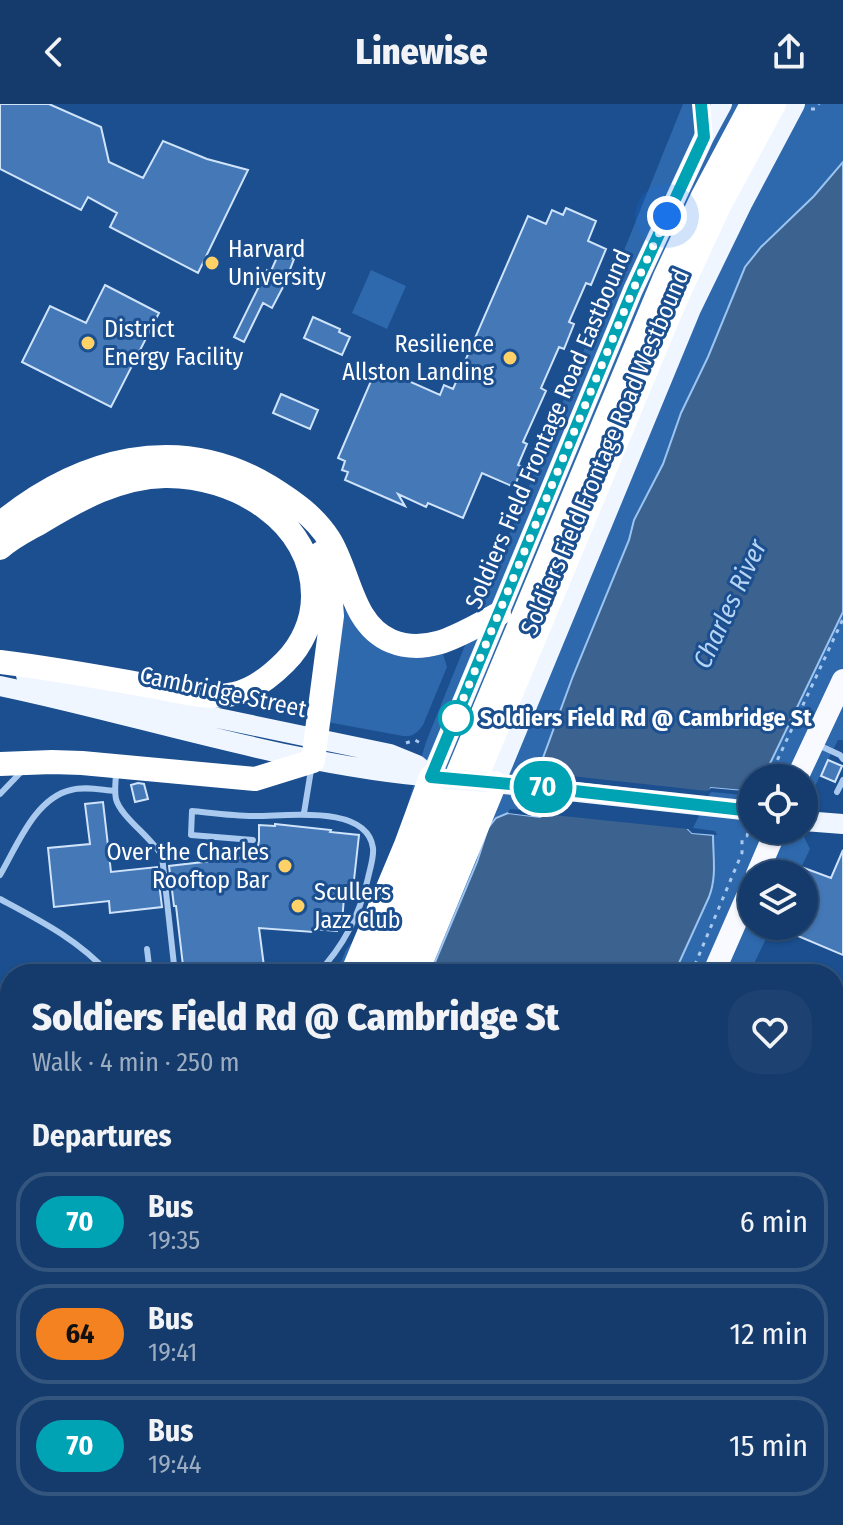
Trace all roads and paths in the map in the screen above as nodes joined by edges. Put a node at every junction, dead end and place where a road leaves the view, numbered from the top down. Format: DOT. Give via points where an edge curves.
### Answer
graph roads {
  1 [pos="701,104"];
  2 [pos="722,104"];
  3 [pos="752,104"];
  4 [pos="774,104"];
  5 [pos="795,104"];
  6 [pos="704,137"];
  7 [pos="272,488"];
  8 [pos="42,521"];
  9 [pos="0,524"];
  10 [pos="0,548"];
  11 [pos="0,568"];
  12 [pos="499,614"];
  13 [pos="843,619"];
  14 [pos="1,670"];
  15 [pos="843,680"];
  16 [pos="813,742"];
  17 [pos="314,749"];
  18 [pos="843,759"];
  19 [pos="776,764"];
  20 [pos="803,764"];
  21 [pos="117,766"];
  22 [pos="12,767"];
  23 [pos="438,778"];
  24 [pos="0,780"];
  25 [pos="843,780"];
  26 [pos="490,782"];
  27 [pos="115,791"];
  28 [pos="837,792"];
  29 [pos="0,794"];
  30 [pos="738,808"];
  31 [pos="304,813"];
  32 [pos="818,822"];
  33 [pos="843,824"];
  34 [pos="253,840"];
  35 [pos="742,844"];
  36 [pos="0,875"];
  37 [pos="0,899"];
  38 [pos="738,917"];
  39 [pos="147,949"];
  40 [pos="100,964"];
  41 [pos="149,964"];
  42 [pos="174,964"];
  43 [pos="325,964"];
  44 [pos="356,964"];
  45 [pos="378,964"];
  46 [pos="398,964"];
  47 [pos="420,964"];
  48 [pos="695,964"];
  49 [pos="717,964"];
  1 -- 6 [label="main road"];
  2 -- 6 [label="main road, Soldiers Field Frontage Road Eastbound"];
  3 -- 45 [label="highway" via="655,299"];
  4 -- 46 [label="highway" via="675,301"];
  5 -- 26 [label="main road, Soldiers Field Frontage Road Westbound" via="691,309"];
  6 -- 12 [label="main road, Soldiers Field Frontage Road Eastbound" via="633,290"];
  7 -- 9 [label="highway" via="202,460 141,458 78,476"];
  7 -- 12 [label="highway" via="316,522 340,560 360,612 383,637 428,646"];
  7 -- 17 [label="highway" via="310,532 330,588 331,628"];
  8 -- 10 [label="highway"];
  8 -- 11 [label="highway"];
  8 -- 14 [label="highway" via="95,492 144,478 191,478 234,489 277,516 298,543 312,585 310,619 287,659 262,681 233,694 191,693 63,671"];
  12 -- 23 [label="main road, Soldiers Field Frontage Road Eastbound"];
  13 -- 19 [label="path"];
  14 -- 17 [label="main road, Cambridge Street"];
  15 -- 16 [label="highway"];
  16 -- 18 [label="lane"];
  16 -- 20 [label="highway"];
  17 -- 21 [label="highway" via="255,779"];
  17 -- 23 [label="main road, Cambridge Street" via="404,759"];
  17 -- 31 [label="lane"];
  21 -- 22 [label="highway" via="52,762"];
  21 -- 27 [label="lane"];
  22 -- 24 [label="highway"];
  22 -- 29 [label="lane"];
  23 -- 26 [label="main road, Cambridge Street, bridge"];
  23 -- 44 [label="highway"];
  25 -- 28 [label="lane"];
  26 -- 30 [label="main road, Cambridge Street"];
  26 -- 47 [label="highway"];
  27 -- 36 [label="lane" via="72,789 52,799 29,825"];
  27 -- 42 [label="lane" via="119,808 162,856"];
  31 -- 34 [label="lane" via="192,811 191,835"];
  31 -- 43 [label="lane" via="355,823 368,834 373,850 356,917"];
  32 -- 33 [label="main road"];
  35 -- 48 [label="path"];
  37 -- 40 [label="lane" via="68,937"];
  38 -- 49 [label="highway"];
  39 -- 41 [label="lane"];
}
